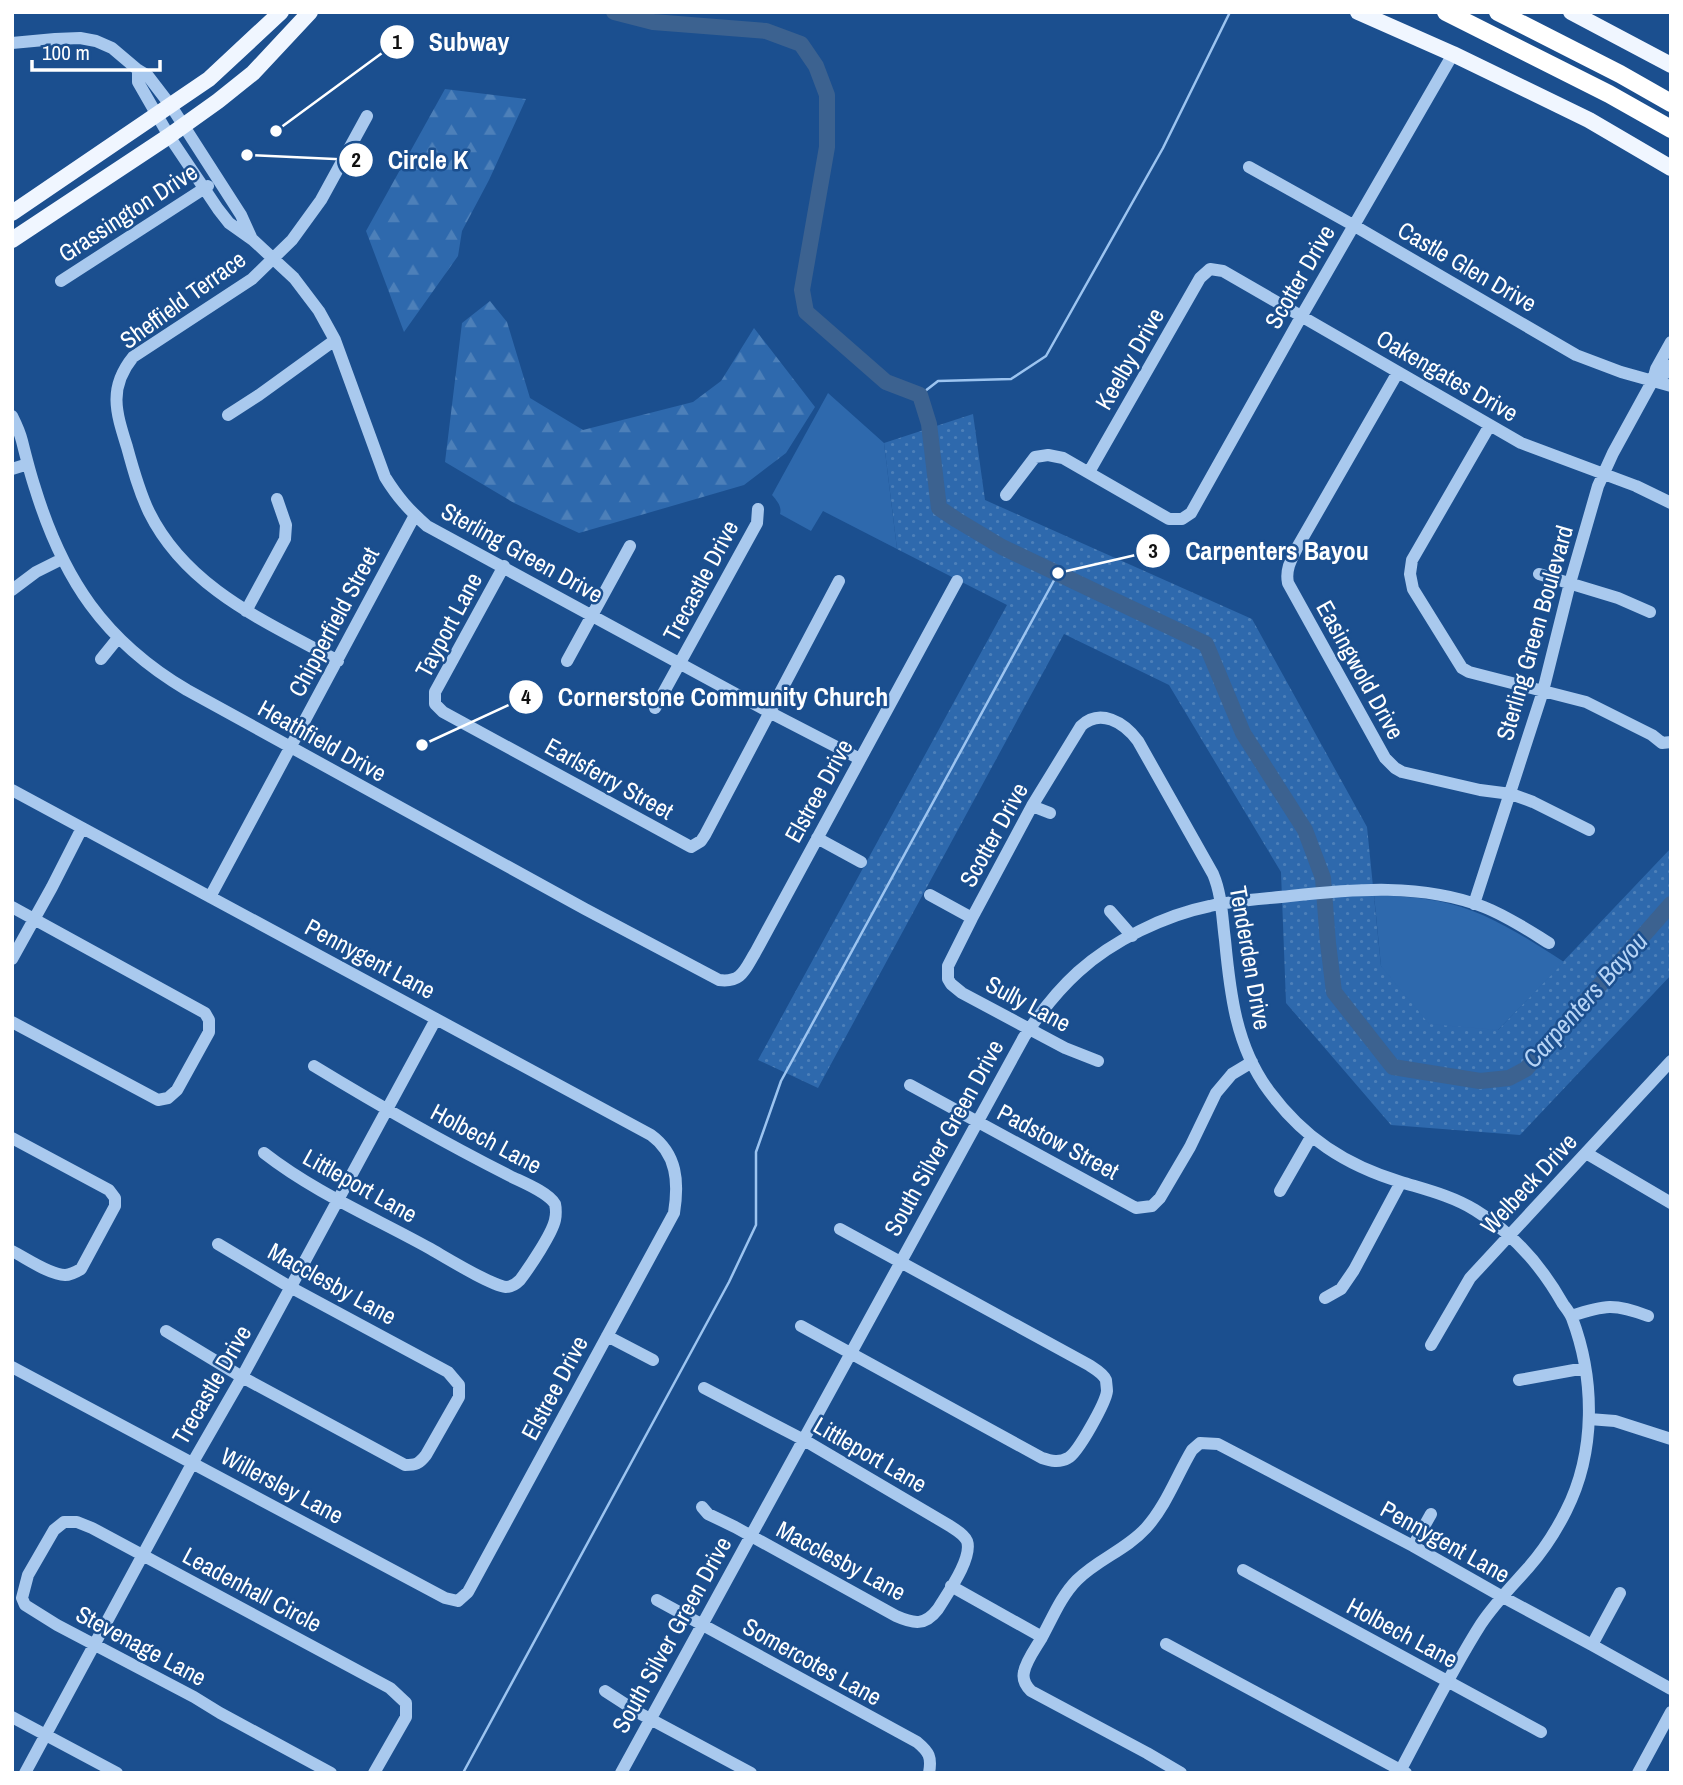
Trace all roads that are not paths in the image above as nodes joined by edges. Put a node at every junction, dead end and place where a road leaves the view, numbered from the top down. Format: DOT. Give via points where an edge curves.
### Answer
graph roads {
  1 [pos="310,12"];
  2 [pos="1358,12"];
  3 [pos="1446,12"];
  4 [pos="1498,12"];
  5 [pos="1571,12"];
  6 [pos="280,13"];
  7 [pos="295,29"];
  8 [pos="12,43"];
  9 [pos="1453,54"];
  10 [pos="1671,65"];
  11 [pos="1671,103"];
  12 [pos="164,111"];
  13 [pos="366,116"];
  14 [pos="183,126"];
  15 [pos="1671,129"];
  16 [pos="169,136"];
  17 [pos="1249,167"];
  18 [pos="1671,168"];
  19 [pos="217,179"];
  20 [pos="204,189"];
  21 [pos="12,213"];
  22 [pos="1353,225"];
  23 [pos="12,240"];
  24 [pos="253,240"];
  25 [pos="272,259"];
  26 [pos="1210,269"];
  27 [pos="61,281"];
  28 [pos="1301,317"];
  29 [pos="335,340"];
  30 [pos="1671,342"];
  31 [pos="1671,365"];
  32 [pos="1398,372"];
  33 [pos="1653,380"];
  34 [pos="1671,386"];
  35 [pos="228,415"];
  36 [pos="12,416"];
  37 [pos="1490,425"];
  38 [pos="28,464"];
  39 [pos="12,469"];
  40 [pos="1089,472"];
  41 [pos="1603,474"];
  42 [pos="1006,495"];
  43 [pos="277,499"];
  44 [pos="1671,503"];
  45 [pos="758,509"];
  46 [pos="415,515"];
  47 [pos="630,546"];
  48 [pos="62,559"];
  49 [pos="504,566"];
  50 [pos="1539,574"];
  51 [pos="839,581"];
  52 [pos="957,582"];
  53 [pos="1570,583"];
  54 [pos="12,590"];
  55 [pos="246,611"];
  56 [pos="1650,612"];
  57 [pos="592,615"];
  58 [pos="118,639"];
  59 [pos="101,659"];
  60 [pos="338,661"];
  61 [pos="566,661"];
  62 [pos="680,663"];
  63 [pos="1543,691"];
  64 [pos="435,704"];
  65 [pos="655,708"];
  66 [pos="769,712"];
  67 [pos="1086,721"];
  68 [pos="1671,742"];
  69 [pos="291,747"];
  70 [pos="860,759"];
  71 [pos="12,790"];
  72 [pos="1511,794"];
  73 [pos="1032,806"];
  74 [pos="1050,813"];
  75 [pos="82,828"];
  76 [pos="1589,830"];
  77 [pos="817,838"];
  78 [pos="861,862"];
  79 [pos="930,895"];
  80 [pos="210,897"];
  81 [pos="1221,904"];
  82 [pos="1474,904"];
  83 [pos="12,907"];
  84 [pos="1110,911"];
  85 [pos="972,918"];
  86 [pos="34,919"];
  87 [pos="1132,936"];
  88 [pos="1549,943"];
  89 [pos="12,959"];
  90 [pos="947,974"];
  91 [pos="734,980"];
  92 [pos="436,1019"];
  93 [pos="12,1022"];
  94 [pos="1030,1028"];
  95 [pos="1098,1061"];
  96 [pos="1252,1062"];
  97 [pos="1670,1063"];
  98 [pos="314,1066"];
  99 [pos="910,1084"];
  100 [pos="387,1110"];
  101 [pos="976,1122"];
  102 [pos="1311,1137"];
  103 [pos="12,1138"];
  104 [pos="264,1153"];
  105 [pos="1586,1153"];
  106 [pos="1401,1182"];
  107 [pos="675,1190"];
  108 [pos="1280,1191"];
  109 [pos="338,1199"];
  110 [pos="1671,1203"];
  111 [pos="840,1229"];
  112 [pos="1510,1236"];
  113 [pos="218,1244"];
  114 [pos="12,1251"];
  115 [pos="900,1261"];
  116 [pos="514,1286"];
  117 [pos="290,1287"];
  118 [pos="1325,1298"];
  119 [pos="1571,1316"];
  120 [pos="1648,1316"];
  121 [pos="801,1326"];
  122 [pos="166,1332"];
  123 [pos="607,1336"];
  124 [pos="1431,1345"];
  125 [pos="849,1354"];
  126 [pos="653,1360"];
  127 [pos="12,1367"];
  128 [pos="1585,1368"];
  129 [pos="242,1377"];
  130 [pos="1519,1380"];
  131 [pos="704,1388"];
  132 [pos="1589,1419"];
  133 [pos="1671,1439"];
  134 [pos="804,1440"];
  135 [pos="192,1462"];
  136 [pos="702,1507"];
  137 [pos="1432,1514"];
  138 [pos="73,1522"];
  139 [pos="750,1536"];
  140 [pos="1413,1546"];
  141 [pos="144,1555"];
  142 [pos="1243,1570"];
  143 [pos="951,1586"];
  144 [pos="1620,1593"];
  145 [pos="1501,1596"];
  146 [pos="657,1600"];
  147 [pos="458,1601"];
  148 [pos="701,1626"];
  149 [pos="1042,1637"];
  150 [pos="1166,1644"];
  151 [pos="1592,1644"];
  152 [pos="95,1645"];
  153 [pos="1449,1682"];
  154 [pos="1671,1689"];
  155 [pos="605,1691"];
  156 [pos="1671,1712"];
  157 [pos="12,1717"];
  158 [pos="650,1719"];
  159 [pos="1541,1732"];
  160 [pos="46,1735"];
  161 [pos="1402,1772"];
  162 [pos="25,1773"];
  163 [pos="117,1773"];
  164 [pos="331,1773"];
  165 [pos="374,1773"];
  166 [pos="621,1773"];
  167 [pos="751,1773"];
  168 [pos="929,1773"];
  169 [pos="1181,1773"];
  170 [pos="1639,1773"];
  1 -- 7 [label="main road"];
  2 -- 9 [label="main road"];
  3 -- 15 [label="highway"];
  4 -- 11 [label="highway"];
  5 -- 10 [label="main road"];
  6 -- 7 [label="main road"];
  6 -- 12 [label="main road" via="209,79"];
  7 -- 14 [label="main road" via="253,73"];
  8 -- 12 [label="street" via="80,38 112,48 152,80"];
  9 -- 18 [label="main road" via="1589,120"];
  9 -- 22 [label="street, Scotter Drive"];
  12 -- 14 [label="street, Sterling Green Drive"];
  12 -- 16 [label="street, Sterling Green Drive"];
  12 -- 21 [label="main road"];
  13 -- 25 [label="street, Sheffield Terrace" via="321,200"];
  14 -- 16 [label="main road"];
  14 -- 19 [label="street, Sterling Green Drive"];
  16 -- 20 [label="street, Sterling Green Drive"];
  16 -- 23 [label="main road"];
  17 -- 22 [label="street, Castle Glen Drive"];
  19 -- 20 [label="street, Grassington Drive"];
  19 -- 24 [label="street, Sterling Green Drive"];
  20 -- 24 [label="street, Sterling Green Drive" via="229,223"];
  20 -- 27 [label="street, Grassington Drive"];
  22 -- 28 [label="street, Scotter Drive"];
  22 -- 33 [label="street, Castle Glen Drive" via="1576,355"];
  24 -- 25 [label="street, Sterling Green Drive"];
  25 -- 29 [label="street, Sterling Green Drive" via="307,293"];
  25 -- 55 [label="street, Sheffield Terrace" via="252,279 134,357 118,381 117,405 125,443 158,527 197,576"];
  26 -- 28 [label="street, Oakengates Drive" via="1223,271"];
  26 -- 40 [label="street, Keelby Drive" via="1200,278"];
  28 -- 32 [label="street, Oakengates Drive"];
  28 -- 40 [label="street, Scotter Drive" via="1191,513 1169,519"];
  29 -- 35 [label="street"];
  29 -- 46 [label="street, Sterling Green Drive" via="385,477"];
  30 -- 33 [label="street, Sterling Green Boulevard"];
  31 -- 33 [label="street, Sterling Green Boulevard"];
  32 -- 37 [label="street, Oakengates Drive"];
  32 -- 72 [label="street, Easingwold Drive" via="1298,546 1286,576 1385,758 1395,768"];
  33 -- 34 [label="street, Castle Glen Drive"];
  33 -- 41 [label="street, Sterling Green Boulevard"];
  36 -- 38 [label="street, Heathfield Drive"];
  37 -- 41 [label="street, Oakengates Drive" via="1521,443"];
  37 -- 63 [label="street" via="1412,560 1410,574 1413,589 1462,668"];
  38 -- 39 [label="street"];
  38 -- 48 [label="street, Heathfield Drive"];
  40 -- 42 [label="street" via="1063,458 1035,457"];
  41 -- 44 [label="street, Oakengates Drive"];
  41 -- 53 [label="street, Sterling Green Boulevard"];
  43 -- 55 [label="street" via="286,525 285,539"];
  45 -- 62 [label="street, Trecastle Drive" via="757,523"];
  46 -- 49 [label="street, Sterling Green Drive" via="427,526"];
  46 -- 60 [label="street, Chipperfield Street"];
  47 -- 57 [label="street"];
  48 -- 54 [label="street"];
  48 -- 58 [label="street, Heathfield Drive"];
  49 -- 57 [label="street, Sterling Green Drive"];
  49 -- 64 [label="street, Tayport Lane" via="435,692"];
  50 -- 53 [label="street"];
  51 -- 66 [label="street"];
  52 -- 70 [label="street, Elstree Drive"];
  53 -- 56 [label="street"];
  53 -- 63 [label="street, Sterling Green Boulevard"];
  55 -- 60 [label="street"];
  57 -- 61 [label="street"];
  57 -- 62 [label="street, Sterling Green Drive"];
  58 -- 59 [label="street"];
  58 -- 69 [label="street, Heathfield Drive" via="166,678"];
  60 -- 69 [label="street, Chipperfield Street"];
  62 -- 65 [label="street, Trecastle Drive"];
  62 -- 66 [label="street, Sterling Green Drive"];
  63 -- 68 [label="street" via="1586,702 1662,743"];
  63 -- 72 [label="street, Sterling Green Boulevard"];
  64 -- 66 [label="street, Earlsferry Street" via="691,847 705,835"];
  66 -- 70 [label="street, Sterling Green Drive"];
  67 -- 73 [label="street, Scotter Drive"];
  67 -- 81 [label="street, Tenderden Drive" via="1103,717 1131,732 1213,874"];
  69 -- 80 [label="street, Chipperfield Street"];
  69 -- 91 [label="street, Heathfield Drive" via="708,975"];
  70 -- 77 [label="street, Elstree Drive"];
  71 -- 75 [label="street, Pennygent Lane"];
  72 -- 76 [label="street, Easingwold Drive"];
  72 -- 82 [label="street, Sterling Green Boulevard"];
  73 -- 74 [label="street"];
  73 -- 85 [label="street, Scotter Drive"];
  75 -- 80 [label="street, Pennygent Lane"];
  75 -- 86 [label="street"];
  77 -- 78 [label="street"];
  77 -- 91 [label="street, Elstree Drive" via="755,953"];
  79 -- 85 [label="street"];
  80 -- 92 [label="street, Pennygent Lane"];
  81 -- 82 [label="street, South Silver Green Drive" via="1362,889 1416,892"];
  81 -- 87 [label="street, South Silver Green Drive" via="1168,918"];
  81 -- 96 [label="street, Tenderden Drive" via="1233,1008"];
  82 -- 88 [label="street, South Silver Green Drive"];
  83 -- 86 [label="street"];
  84 -- 87 [label="street"];
  85 -- 90 [label="street, Scotter Drive"];
  86 -- 89 [label="street"];
  86 -- 93 [label="street" via="205,1013 209,1032 177,1090 158,1100"];
  87 -- 94 [label="street, South Silver Green Drive" via="1080,971"];
  90 -- 94 [label="street, Sully Lane" via="956,989"];
  92 -- 100 [label="street, Trecastle Drive"];
  92 -- 107 [label="street, Pennygent Lane" via="661,1142 674,1163"];
  94 -- 95 [label="street, Sully Lane"];
  94 -- 101 [label="street, South Silver Green Drive"];
  96 -- 101 [label="street, Padstow Street" via="1232,1074 1216,1093 1190,1147 1152,1206 1136,1208 1123,1202"];
  96 -- 102 [label="street, Tenderden Drive" via="1285,1111"];
  97 -- 105 [label="street, Welbeck Drive"];
  98 -- 100 [label="street, Holbech Lane"];
  99 -- 101 [label="street, Padstow Street"];
  100 -- 109 [label="street, Trecastle Drive"];
  100 -- 116 [label="street, Holbech Lane" via="537,1189 556,1206 550,1232"];
  101 -- 115 [label="street, South Silver Green Drive"];
  102 -- 106 [label="street, Tenderden Drive" via="1359,1167"];
  102 -- 108 [label="street"];
  103 -- 114 [label="street" via="108,1190 115,1206 81,1269 71,1274 54,1272"];
  104 -- 109 [label="street, Littleport Lane"];
  105 -- 110 [label="street"];
  105 -- 112 [label="street, Welbeck Drive"];
  106 -- 112 [label="street, Tenderden Drive" via="1467,1205"];
  106 -- 118 [label="street" via="1354,1270 1341,1289"];
  107 -- 123 [label="street, Elstree Drive" via="674,1213"];
  109 -- 116 [label="street, Littleport Lane" via="495,1283"];
  109 -- 117 [label="street, Trecastle Drive"];
  111 -- 115 [label="street"];
  112 -- 119 [label="street, Tenderden Drive" via="1543,1271"];
  112 -- 124 [label="street, Welbeck Drive" via="1470,1278"];
  113 -- 117 [label="street, Macclesby Lane"];
  115 -- 125 [label="street, South Silver Green Drive"];
  115 -- 125 [label="street" via="1100,1372 1106,1380 1104,1401 1073,1454 1054,1462"];
  117 -- 129 [label="street, Trecastle Drive"];
  117 -- 129 [label="street, Macclesby Lane" via="448,1372 459,1385 458,1397 421,1462 405,1465"];
  119 -- 120 [label="street" via="1611,1306"];
  119 -- 128 [label="street, Tenderden Drive"];
  121 -- 125 [label="street"];
  122 -- 129 [label="street"];
  123 -- 126 [label="street"];
  123 -- 147 [label="street, Elstree Drive" via="468,1592"];
  125 -- 134 [label="street, South Silver Green Drive"];
  127 -- 135 [label="street, Willersley Lane"];
  128 -- 130 [label="street"];
  128 -- 132 [label="street, Tenderden Drive"];
  129 -- 135 [label="street, Trecastle Drive"];
  131 -- 134 [label="street, Littleport Lane"];
  132 -- 133 [label="street" via="1615,1421"];
  132 -- 145 [label="street, Tenderden Drive" via="1581,1469 1566,1510 1528,1568"];
  134 -- 139 [label="street, South Silver Green Drive"];
  134 -- 143 [label="street, Littleport Lane" via="962,1534 968,1554"];
  135 -- 141 [label="street, Trecastle Drive"];
  135 -- 147 [label="street, Willersley Lane" via="444,1598"];
  136 -- 139 [label="street, Macclesby Lane"];
  137 -- 140 [label="street"];
  138 -- 141 [label="street, Leadenhall Circle"];
  138 -- 152 [label="street, Stevenage Lane" via="54,1530 28,1575 22,1598 33,1611"];
  139 -- 143 [label="street, Macclesby Lane" via="896,1616 916,1622 932,1616"];
  139 -- 148 [label="street, South Silver Green Drive"];
  140 -- 145 [label="street, Pennygent Lane"];
  140 -- 149 [label="street, Pennygent Lane" via="1218,1444 1200,1443 1151,1522 1077,1580"];
  141 -- 152 [label="street, Trecastle Drive"];
  141 -- 165 [label="street, Leadenhall Circle" via="390,1688 406,1703 406,1717"];
  142 -- 153 [label="street, Holbech Lane"];
  143 -- 149 [label="street"];
  144 -- 151 [label="street"];
  145 -- 151 [label="street, Pennygent Lane"];
  145 -- 153 [label="street, Tenderden Drive"];
  146 -- 148 [label="street, Somercotes Lane"];
  148 -- 158 [label="street, South Silver Green Drive"];
  148 -- 168 [label="street, Somercotes Lane" via="917,1742 927,1750"];
  149 -- 169 [label="street" via="1023,1674 1031,1691"];
  150 -- 161 [label="street"];
  151 -- 154 [label="street, Pennygent Lane"];
  152 -- 160 [label="street, Trecastle Drive"];
  152 -- 164 [label="street, Stevenage Lane"];
  153 -- 159 [label="street, Holbech Lane"];
  153 -- 161 [label="street, Tenderden Drive"];
  155 -- 158 [label="street"];
  156 -- 170 [label="street"];
  157 -- 160 [label="street"];
  158 -- 166 [label="street, South Silver Green Drive"];
  158 -- 167 [label="street"];
  160 -- 162 [label="street, Trecastle Drive"];
  160 -- 163 [label="street"];
}
